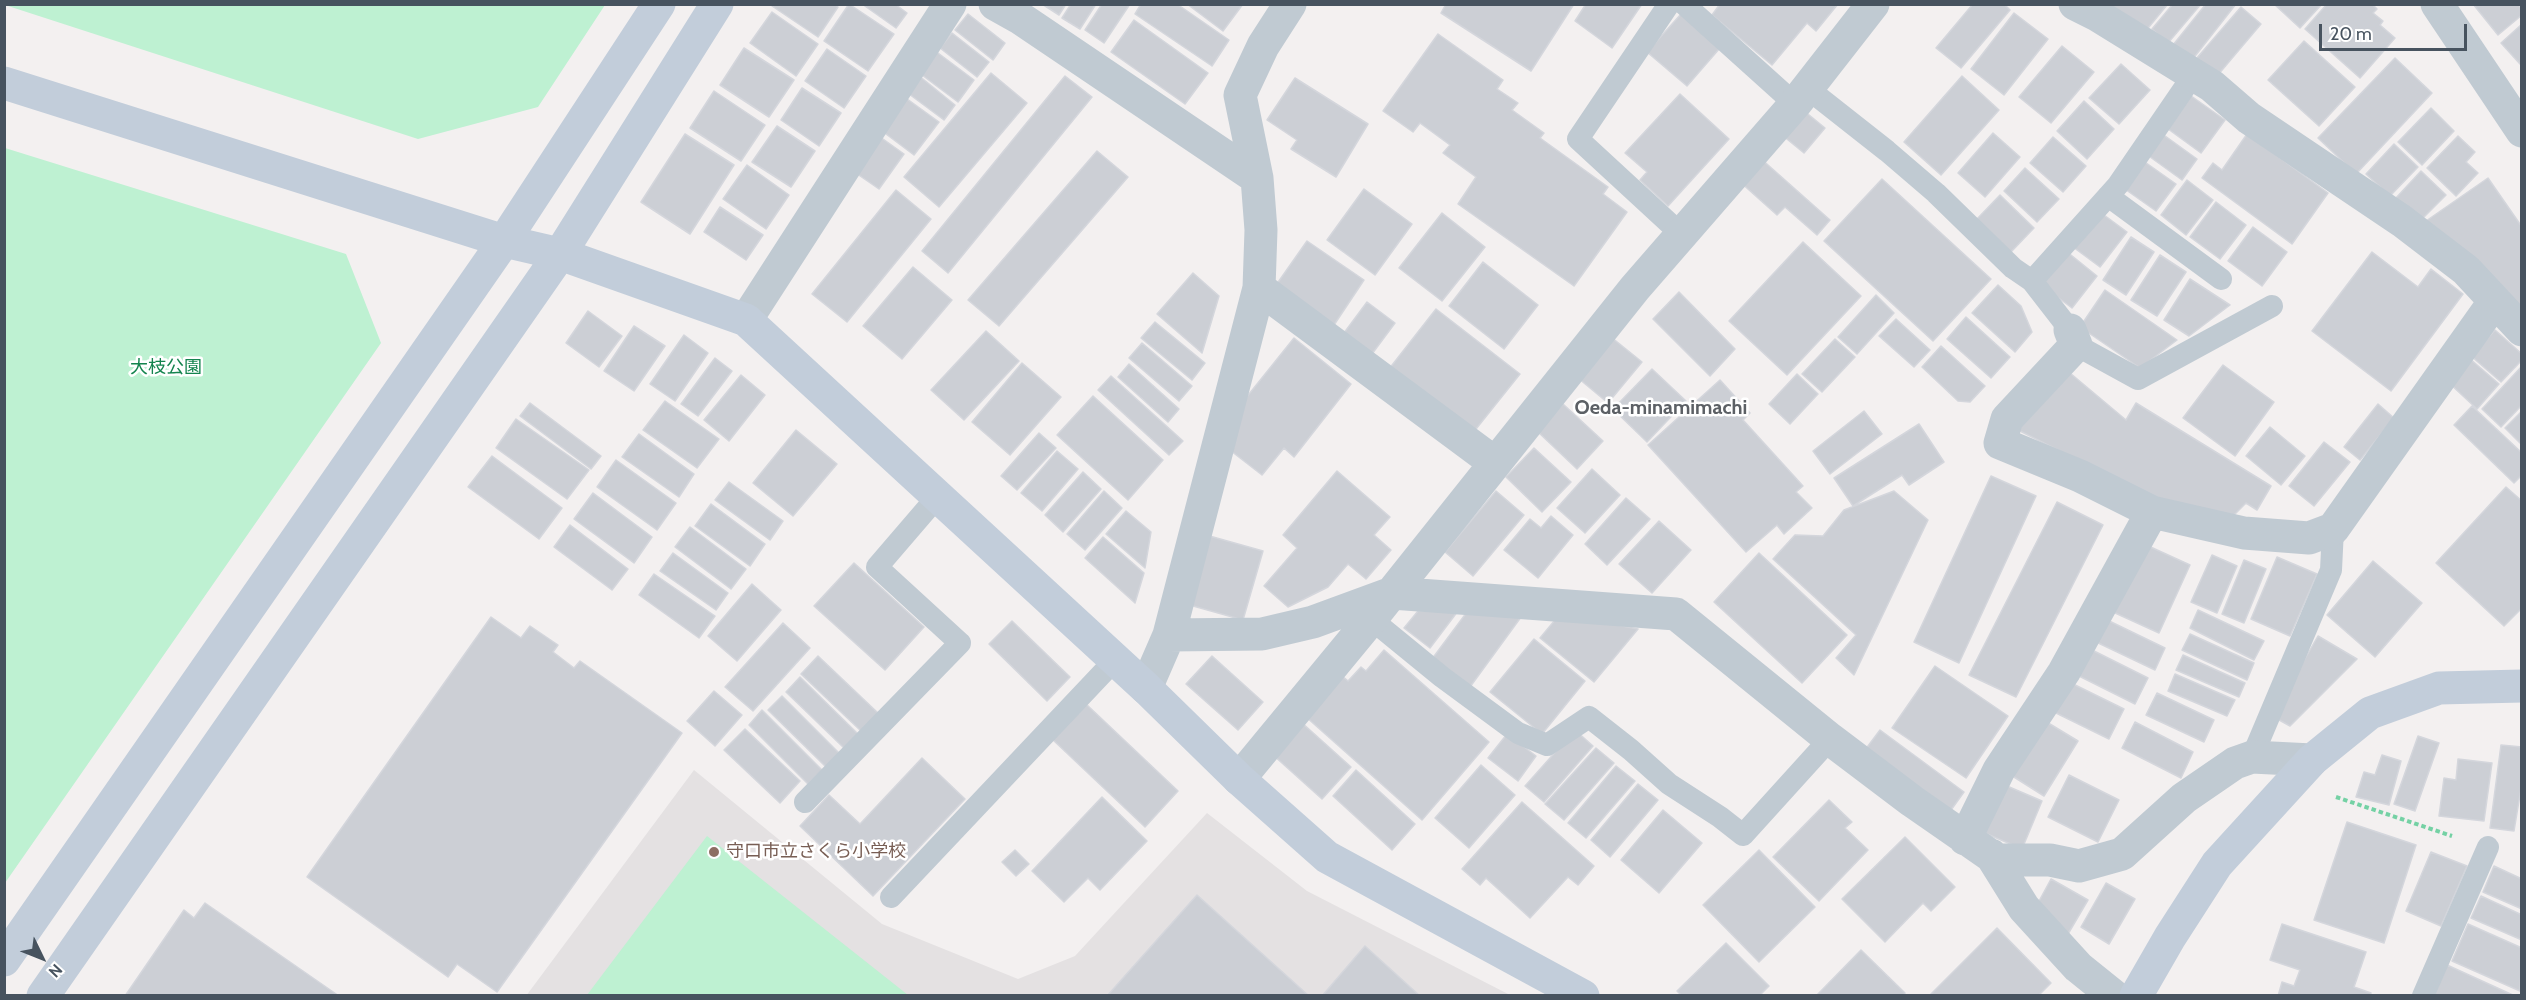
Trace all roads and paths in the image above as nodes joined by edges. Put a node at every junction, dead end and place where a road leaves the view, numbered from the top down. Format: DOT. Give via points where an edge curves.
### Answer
graph roads {
  1 [pos="659,4"];
  2 [pos="717,4"];
  3 [pos="950,4"];
  4 [pos="1290,4"];
  5 [pos="1669,4"];
  6 [pos="1684,4"];
  7 [pos="1873,4"];
  8 [pos="2437,4"];
  9 [pos="2092,8"];
  10 [pos="1015,9"];
  11 [pos="2194,74"];
  12 [pos="4,83"];
  13 [pos="1801,96"];
  14 [pos="2522,131"];
  15 [pos="1257,178"];
  16 [pos="2108,196"];
  17 [pos="1681,234"];
  18 [pos="504,241"];
  19 [pos="560,254"];
  20 [pos="2221,279"];
  21 [pos="2032,281"];
  22 [pos="1259,288"];
  23 [pos="2494,302"];
  24 [pos="2272,306"];
  25 [pos="746,320"];
  26 [pos="2522,330"];
  27 [pos="2073,337"];
  28 [pos="1495,463"];
  29 [pos="938,496"];
  30 [pos="2151,512"];
  31 [pos="2332,529"];
  32 [pos="1392,593"];
  33 [pos="1371,619"];
  34 [pos="1169,635"];
  35 [pos="1115,660"];
  36 [pos="2522,686"];
  37 [pos="1146,688"];
  38 [pos="1830,739"];
  39 [pos="2252,757"];
  40 [pos="2302,771"];
  41 [pos="1239,779"];
  42 [pos="806,802"];
  43 [pos="1978,847"];
  44 [pos="2488,847"];
  45 [pos="891,897"];
  46 [pos="4,960"];
  47 [pos="43,996"];
  48 [pos="1583,996"];
  49 [pos="2114,996"];
  50 [pos="2136,996"];
  51 [pos="2423,996"];
  1 -- 18 [label="street"];
  2 -- 19 [label="street"];
  3 -- 25 [label="street"];
  4 -- 15 [label="street" via="1263,46 1240,95"];
  5 -- 17 [label="lane" via="1578,139"];
  6 -- 13 [label="lane"];
  7 -- 13 [label="street"];
  8 -- 14 [label="street"];
  9 -- 11 [label="street"];
  10 -- 15 [label="street"];
  11 -- 16 [label="lane"];
  11 -- 23 [label="street" via="2248,118 2439,249 2466,270"];
  12 -- 18 [label="street"];
  13 -- 17 [label="street"];
  13 -- 21 [label="lane" via="1887,150 2013,268"];
  15 -- 22 [label="street" via="1261,230"];
  16 -- 20 [label="lane"];
  16 -- 21 [label="lane"];
  17 -- 28 [label="street"];
  18 -- 19 [label="street"];
  18 -- 46 [label="street"];
  19 -- 25 [label="street"];
  19 -- 47 [label="street"];
  21 -- 27 [label="lane"];
  22 -- 28 [label="street"];
  22 -- 34 [label="street"];
  23 -- 26 [label="street"];
  23 -- 31 [label="street"];
  24 -- 27 [label="lane" via="2138,379"];
  25 -- 29 [label="street"];
  27 -- 30 [label="street" via="2007,419 2000,443 2080,476"];
  28 -- 32 [label="street"];
  29 -- 35 [label="street"];
  29 -- 42 [label="lane" via="877,567 960,644"];
  30 -- 31 [label="street" via="2244,533 2309,538"];
  30 -- 43 [label="street" via="2064,672 1999,770"];
  31 -- 39 [label="lane" via="2331,570"];
  32 -- 33 [label="street"];
  32 -- 34 [label="street" via="1313,622 1262,634"];
  32 -- 38 [label="street" via="1676,614"];
  33 -- 38 [label="lane" via="1518,733 1547,745 1589,717 1669,784 1743,835"];
  33 -- 41 [label="street"];
  34 -- 37 [label="street"];
  35 -- 37 [label="street"];
  35 -- 45 [label="lane"];
  36 -- 40 [label="street" via="2439,688 2370,713"];
  37 -- 41 [label="street"];
  38 -- 43 [label="street"];
  39 -- 40 [label="street"];
  39 -- 43 [label="street" via="2235,763 2184,798 2122,854 2079,866 2050,860 1997,860"];
  40 -- 44 [label="path"];
  40 -- 50 [label="street" via="2217,864"];
  41 -- 48 [label="street" via="1327,857"];
  43 -- 49 [label="street" via="2024,908 2078,967"];
  44 -- 51 [label="lane"];
}
